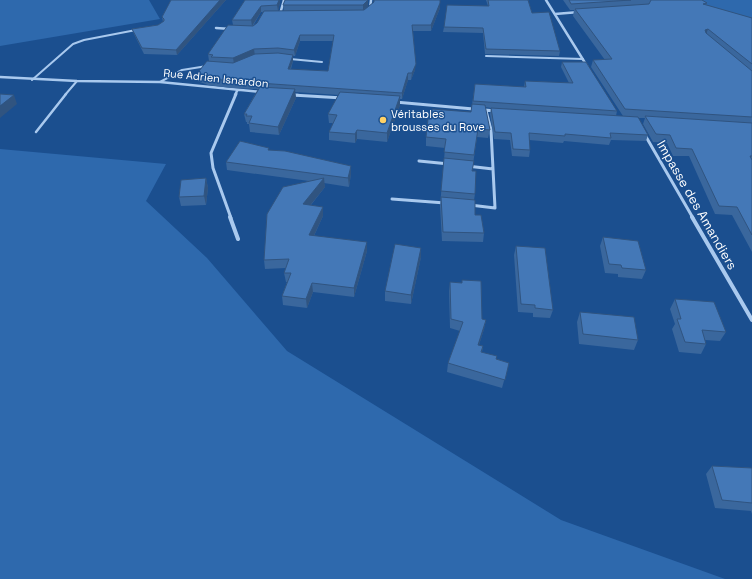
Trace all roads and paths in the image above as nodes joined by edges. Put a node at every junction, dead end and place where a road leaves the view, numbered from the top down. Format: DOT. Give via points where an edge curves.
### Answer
graph roads {
  1 [pos="284,0"];
  2 [pos="371,0"];
  3 [pos="546,0"];
  4 [pos="369,10"];
  5 [pos="586,12"];
  6 [pos="274,14"];
  7 [pos="280,14"];
  8 [pos="287,14"];
  9 [pos="555,14"];
  10 [pos="216,28"];
  11 [pos="142,29"];
  12 [pos="236,29"];
  13 [pos="486,56"];
  14 [pos="286,59"];
  15 [pos="583,59"];
  16 [pos="322,62"];
  17 [pos="208,65"];
  18 [pos="591,71"];
  19 [pos="0,77"];
  20 [pos="32,80"];
  21 [pos="77,81"];
  22 [pos="160,82"];
  23 [pos="237,91"];
  24 [pos="267,93"];
  25 [pos="290,94"];
  26 [pos="344,98"];
  27 [pos="392,102"];
  28 [pos="486,111"];
  29 [pos="503,112"];
  30 [pos="640,127"];
  31 [pos="36,132"];
  32 [pos="419,161"];
  33 [pos="456,165"];
  34 [pos="464,166"];
  35 [pos="493,169"];
  36 [pos="392,199"];
  37 [pos="448,204"];
  38 [pos="464,205"];
  39 [pos="238,239"];
  40 [pos="752,320"];
  1 -- 7 [label="street"];
  2 -- 4 [label="street"];
  3 -- 9 [label="street"];
  5 -- 9 [label="street"];
  6 -- 7 [label="street"];
  7 -- 8 [label="street"];
  9 -- 15 [label="street"];
  10 -- 12 [label="street"];
  11 -- 20 [label="lane" via="73,44"];
  13 -- 15 [label="lane"];
  14 -- 16 [label="lane"];
  15 -- 18 [label="street"];
  17 -- 22 [label="lane" via="186,67 175,71"];
  19 -- 20 [label="street, Rue Adrien Isnardon"];
  20 -- 21 [label="street, Rue Adrien Isnardon"];
  21 -- 22 [label="street, Rue Adrien Isnardon"];
  21 -- 31 [label="lane"];
  22 -- 23 [label="street, Rue Adrien Isnardon"];
  23 -- 24 [label="street, Rue Adrien Isnardon"];
  23 -- 39 [label="street" via="211,153 213,168"];
  25 -- 26 [label="street"];
  27 -- 28 [label="street"];
  28 -- 29 [label="street"];
  28 -- 35 [label="street" via="491,130"];
  30 -- 40 [label="street, Impasse des Amandiers"];
  32 -- 33 [label="street"];
  34 -- 35 [label="street"];
  35 -- 38 [label="street" via="495,208"];
  36 -- 37 [label="street"];
}
